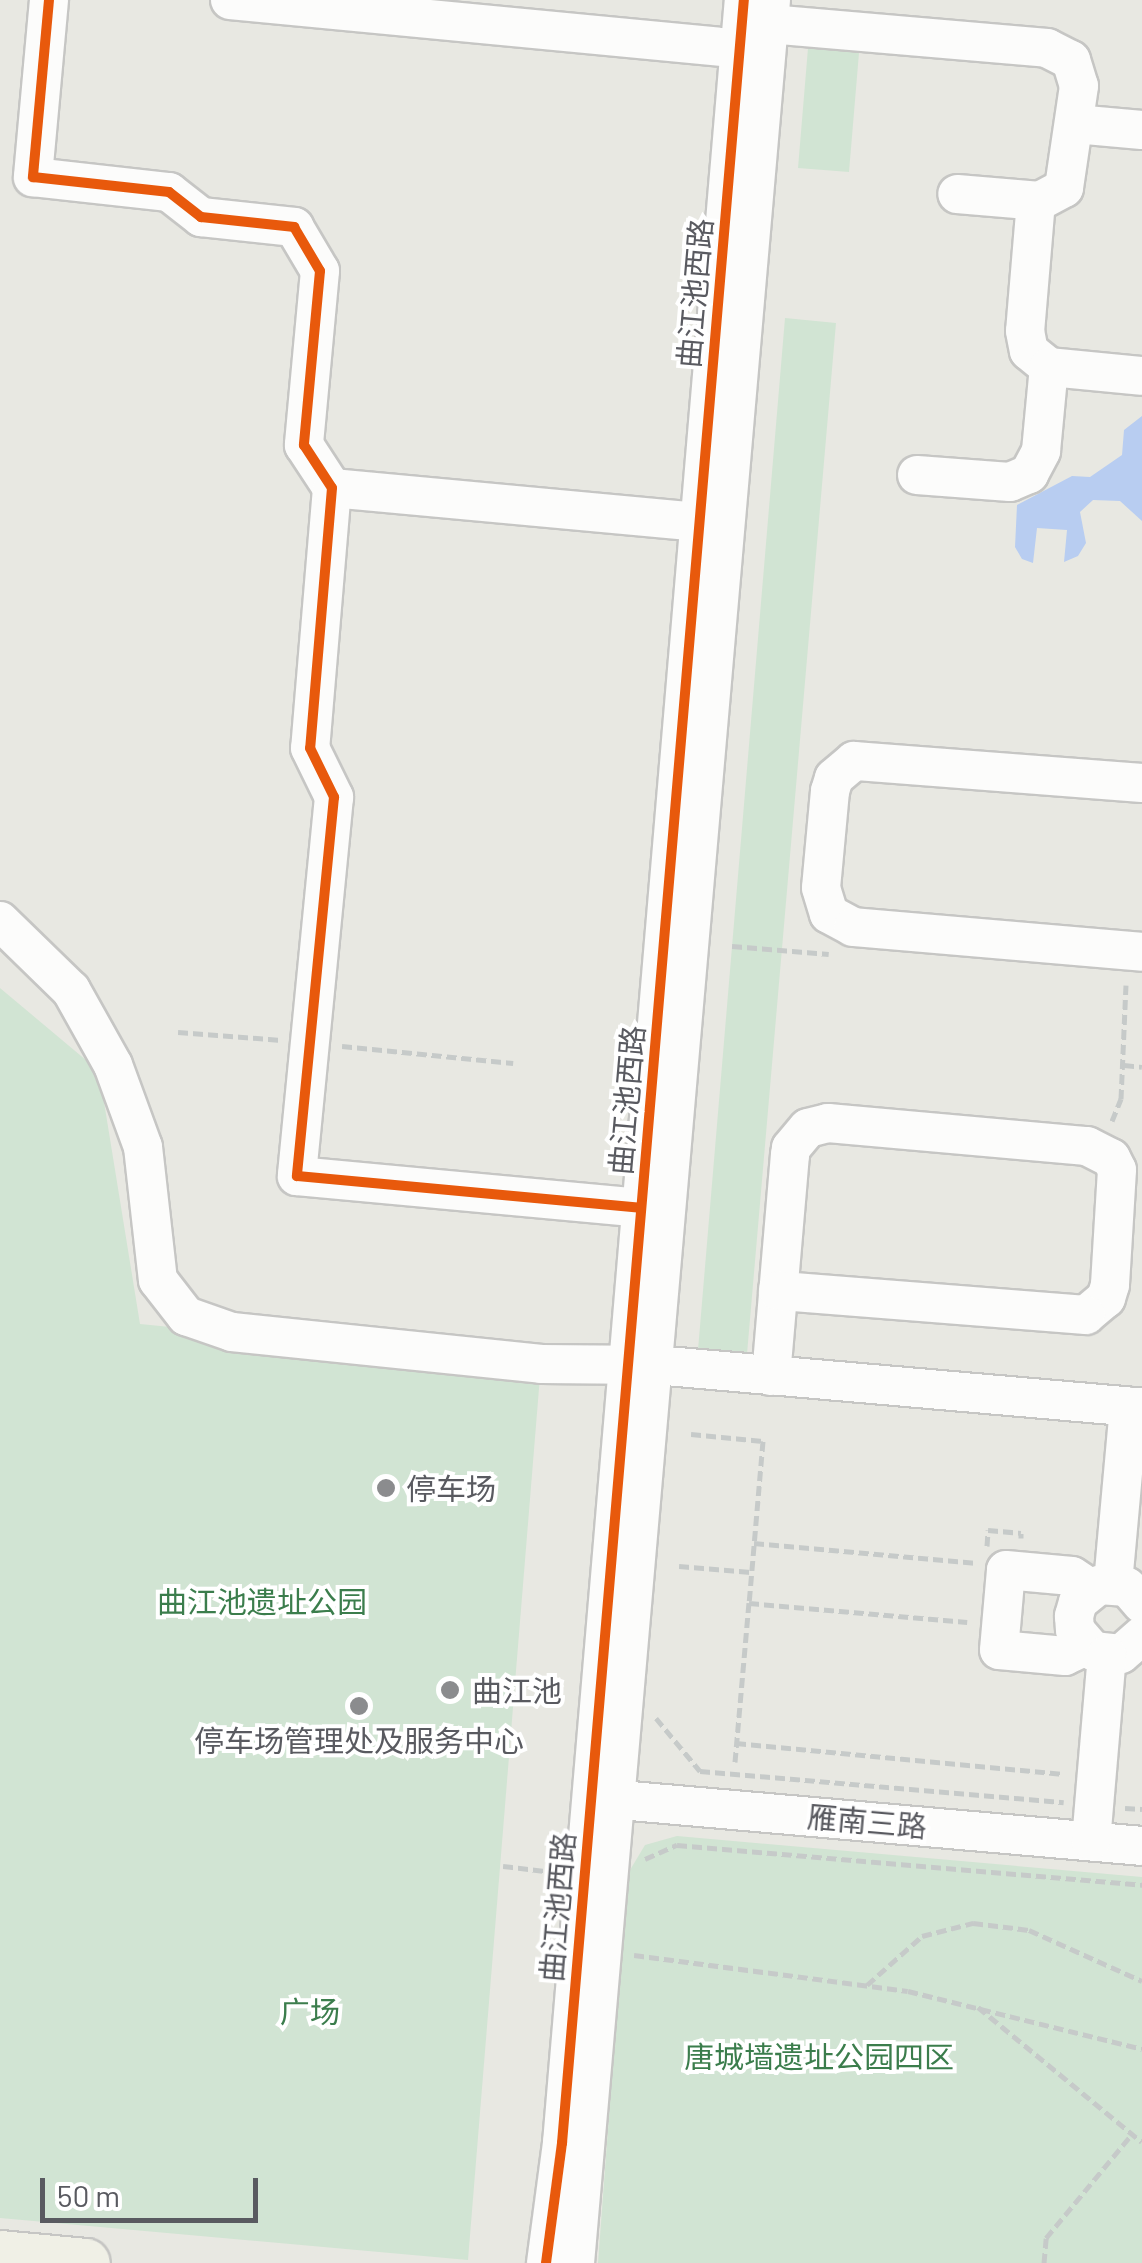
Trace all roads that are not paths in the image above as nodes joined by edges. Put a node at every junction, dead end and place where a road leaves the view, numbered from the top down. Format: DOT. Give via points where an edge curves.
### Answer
graph roads {
  1 [pos="49,0"];
  2 [pos="230,0"];
  3 [pos="758,25"];
  4 [pos="1076,124"];
  5 [pos="1142,130"];
  6 [pos="956,194"];
  7 [pos="1036,201"];
  8 [pos="1048,367"];
  9 [pos="1142,376"];
  10 [pos="918,475"];
  11 [pos="332,488"];
  12 [pos="700,522"];
  13 [pos="1142,783"];
  14 [pos="0,922"];
  15 [pos="1142,952"];
  16 [pos="642,1208"];
  17 [pos="1129,1211"];
  18 [pos="778,1291"];
  19 [pos="642,1364"];
  20 [pos="771,1376"];
  21 [pos="1136,1408"];
  22 [pos="1125,1591"];
  23 [pos="1121,1650"];
  24 [pos="605,1799"];
  25 [pos="1083,1812"];
  26 [pos="1142,1846"];
  27 [pos="0,2256"];
  28 [pos="86,2263"];
  29 [pos="546,2263"];
  30 [pos="576,2263"];
  1 -- 11 [label="street" via="34,177 169,192 201,217 294,227 320,271 304,445"];
  2 -- 3 [label="street"];
  3 -- 4 [label="street" via="1060,52 1078,72"];
  3 -- 12 [label="street, 曲江池西路"];
  3 -- 19 [label="street, 曲江池西路"];
  4 -- 5 [label="street"];
  4 -- 7 [label="street" via="1068,182 1054,197"];
  6 -- 7 [label="street"];
  7 -- 8 [label="street" via="1025,338"];
  8 -- 9 [label="street"];
  8 -- 10 [label="street" via="1041,450 1029,474 1010,482"];
  11 -- 12 [label="street"];
  11 -- 16 [label="street" via="310,748 334,797 297,1176"];
  12 -- 16 [label="street, 曲江池西路"];
  13 -- 15 [label="street" via="854,761 830,791 821,888 830,914 853,926"];
  14 -- 19 [label="street" via="71,990 113,1065 142,1148 158,1280 186,1316 232,1332 290,1340 541,1364"];
  16 -- 19 [label="street, 曲江池西路"];
  17 -- 18 [label="street" via="1106,1298 1086,1315"];
  17 -- 18 [label="street" via="1117,1170 1099,1149 815,1125 791,1148"];
  18 -- 20 [label="street"];
  19 -- 20 [label="street"];
  19 -- 24 [label="street, 曲江池西路"];
  20 -- 21 [label="street"];
  21 -- 22 [label="street"];
  22 -- 23 [label="street" via="1074,1616"];
  22 -- 23 [label="street" via="1072,1576 996,1571 1006,1570 1000,1650 1066,1656"];
  23 -- 25 [label="street"];
  24 -- 25 [label="street, 雁南三路"];
  24 -- 29 [label="street, 曲江池西路"];
  24 -- 30 [label="street, 曲江池西路"];
  25 -- 26 [label="street, 雁南三路"];
  27 -- 28 [label="main road"];
}
